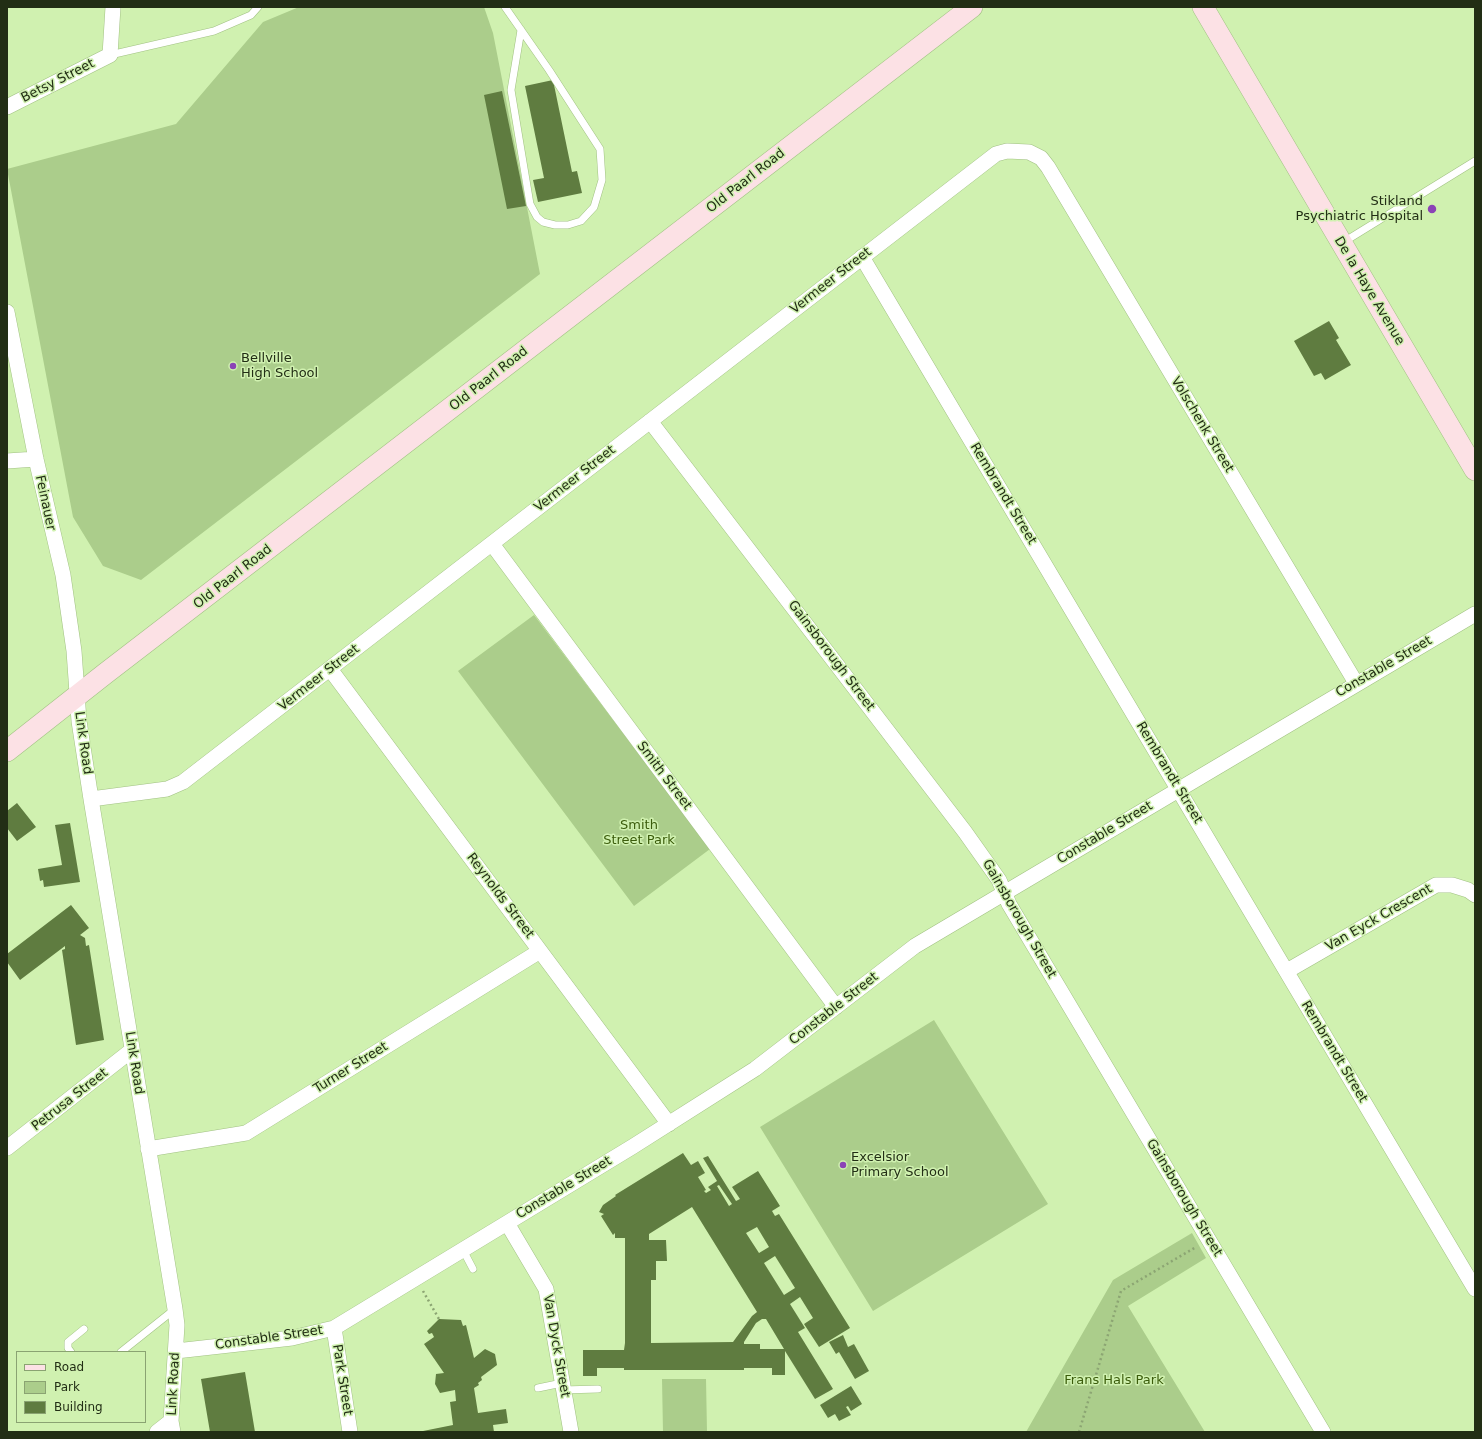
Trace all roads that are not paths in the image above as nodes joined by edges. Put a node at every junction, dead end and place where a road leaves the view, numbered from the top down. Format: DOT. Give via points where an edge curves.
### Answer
graph roads {
  1 [pos="113,7"];
  2 [pos="258,7"];
  3 [pos="505,7"];
  4 [pos="972,7"];
  5 [pos="1203,7"];
  6 [pos="521,30"];
  7 [pos="110,55"];
  8 [pos="7,107"];
  9 [pos="1475,161"];
  10 [pos="1048,167"];
  11 [pos="1341,244"];
  12 [pos="862,257"];
  13 [pos="7,312"];
  14 [pos="650,421"];
  15 [pos="36,459"];
  16 [pos="7,461"];
  17 [pos="1475,470"];
  18 [pos="492,544"];
  19 [pos="1475,614"];
  20 [pos="330,669"];
  21 [pos="1356,683"];
  22 [pos="77,695"];
  23 [pos="7,751"];
  24 [pos="1178,789"];
  25 [pos="91,799"];
  26 [pos="1005,893"];
  27 [pos="1475,895"];
  28 [pos="540,951"];
  29 [pos="1287,971"];
  30 [pos="836,1007"];
  31 [pos="132,1050"];
  32 [pos="669,1124"];
  33 [pos="7,1148"];
  34 [pos="148,1149"];
  35 [pos="507,1223"];
  36 [pos="462,1250"];
  37 [pos="473,1269"];
  38 [pos="1475,1289"];
  39 [pos="175,1309"];
  40 [pos="334,1328"];
  41 [pos="84,1330"];
  42 [pos="70,1351"];
  43 [pos="122,1351"];
  44 [pos="176,1351"];
  45 [pos="563,1386"];
  46 [pos="538,1388"];
  47 [pos="598,1389"];
  48 [pos="172,1427"];
  49 [pos="157,1432"];
  50 [pos="350,1432"];
  51 [pos="571,1432"];
  52 [pos="1323,1432"];
  1 -- 7 [label="street"];
  2 -- 7 [label="lane" via="251,15 214,31"];
  3 -- 6 [label="lane"];
  4 -- 22 [label="main road, Old Paarl Road"];
  5 -- 11 [label="main road, De la Haye Avenue"];
  6 -- 6 [label="lane" via="600,149 602,180 594,207 581,221 568,225 543,222 530,204 511,90"];
  7 -- 8 [label="street, Betsy Street"];
  9 -- 11 [label="lane"];
  10 -- 12 [label="street, Vermeer Street" via="1041,158 1028,152 1007,151 996,154"];
  10 -- 21 [label="street, Volschenk Street"];
  11 -- 17 [label="main road, De la Haye Avenue"];
  12 -- 14 [label="street, Vermeer Street"];
  12 -- 24 [label="street, Rembrandt Street"];
  13 -- 15 [label="street, Feinauer"];
  14 -- 18 [label="street, Vermeer Street"];
  14 -- 26 [label="street, Gainsborough Street" via="965,832 999,880"];
  15 -- 16 [label="street"];
  15 -- 22 [label="street, Feinauer" via="63,575 74,651"];
  18 -- 20 [label="street, Vermeer Street"];
  18 -- 30 [label="street, Smith Street"];
  19 -- 21 [label="street, Constable Street"];
  20 -- 25 [label="street, Vermeer Street" via="178,785 161,790"];
  20 -- 28 [label="street, Reynolds Street"];
  21 -- 24 [label="street, Constable Street"];
  22 -- 23 [label="main road, Old Paarl Road"];
  22 -- 25 [label="street, Link Road"];
  24 -- 26 [label="street, Constable Street"];
  24 -- 29 [label="street, Rembrandt Street"];
  25 -- 31 [label="street, Link Road"];
  26 -- 30 [label="street, Constable Street" via="915,946"];
  26 -- 52 [label="street, Gainsborough Street" via="1009,904"];
  27 -- 29 [label="street, Van Eyck Crescent" via="1452,885 1436,885"];
  28 -- 32 [label="street, Reynolds Street"];
  28 -- 34 [label="street, Turner Street" via="246,1133"];
  29 -- 38 [label="street, Rembrandt Street"];
  30 -- 32 [label="street, Constable Street" via="755,1069"];
  31 -- 33 [label="street, Petrusa Street"];
  31 -- 34 [label="street, Link Road"];
  32 -- 35 [label="street, Constable Street"];
  34 -- 39 [label="street, Link Road"];
  35 -- 36 [label="street, Constable Street"];
  35 -- 45 [label="street, Van Dyck Street" via="546,1290"];
  36 -- 37 [label="lane"];
  36 -- 40 [label="street, Constable Street"];
  39 -- 43 [label="lane"];
  39 -- 44 [label="street, Link Road"];
  40 -- 44 [label="street, Constable Street" via="292,1338"];
  40 -- 50 [label="street, Park Street"];
  41 -- 42 [label="lane" via="68,1342"];
  44 -- 48 [label="street, Link Road"];
  45 -- 46 [label="lane"];
  45 -- 47 [label="lane"];
  45 -- 51 [label="street, Van Dyck Street"];
  48 -- 49 [label="street"];
}
